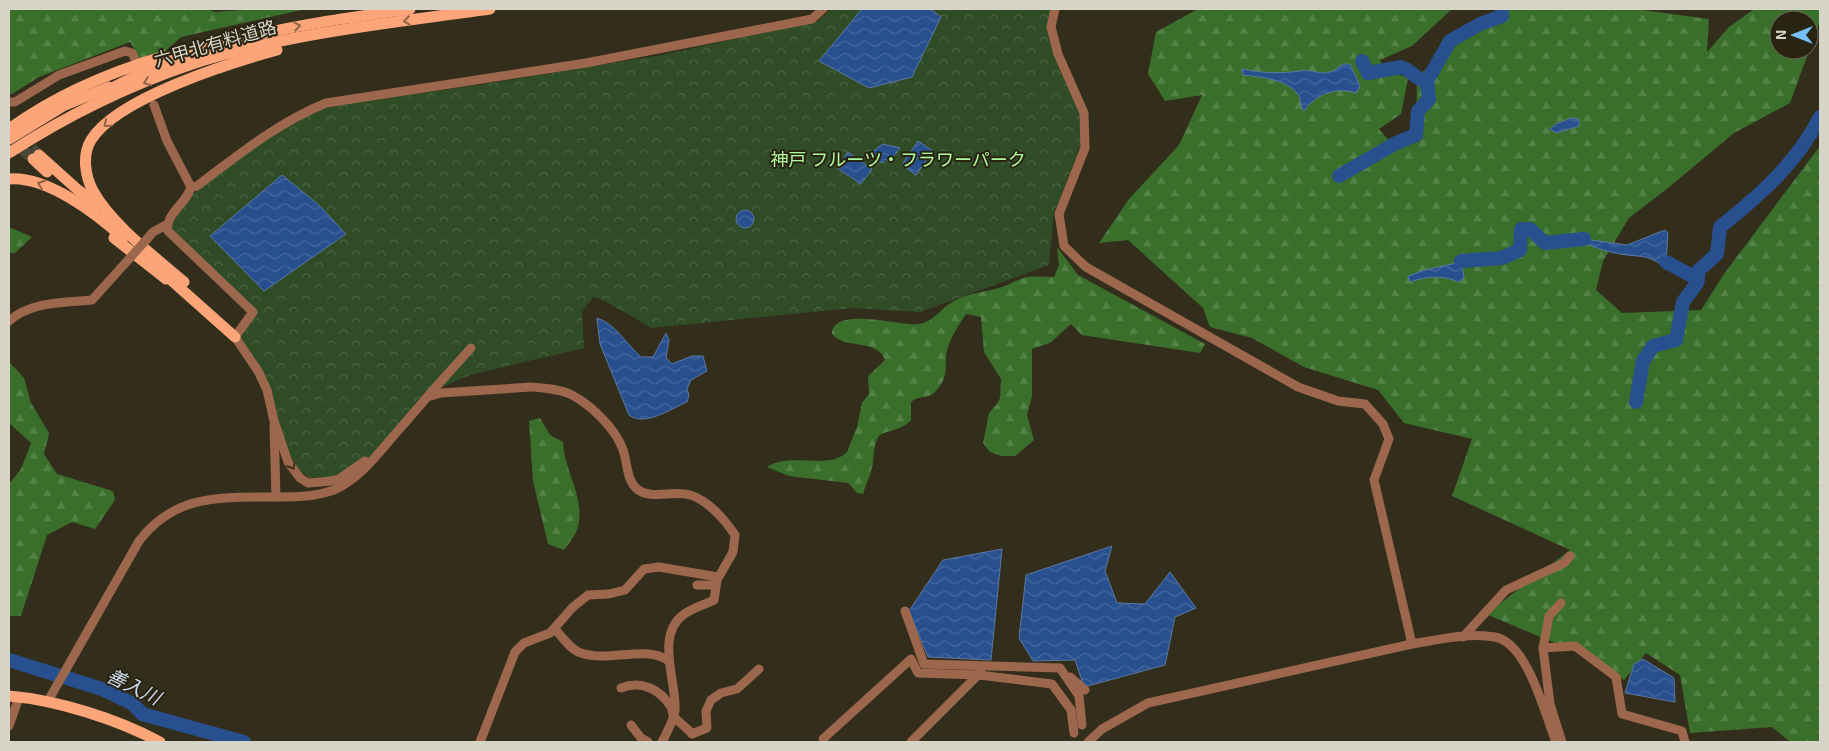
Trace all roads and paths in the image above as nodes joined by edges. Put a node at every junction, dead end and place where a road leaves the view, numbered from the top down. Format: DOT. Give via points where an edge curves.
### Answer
graph roads {
  1 [pos="410,9"];
  2 [pos="490,9"];
  3 [pos="823,9"];
  4 [pos="1055,9"];
  5 [pos="363,27"];
  6 [pos="199,50"];
  7 [pos="137,63"];
  8 [pos="126,85"];
  9 [pos="9,102"];
  10 [pos="154,105"];
  11 [pos="9,128"];
  12 [pos="9,138"];
  13 [pos="9,145"];
  14 [pos="9,153"];
  15 [pos="9,159"];
  16 [pos="9,179"];
  17 [pos="191,187"];
  18 [pos="110,213"];
  19 [pos="97,218"];
  20 [pos="166,226"];
  21 [pos="182,285"];
  22 [pos="9,321"];
  23 [pos="235,337"];
  24 [pos="471,348"];
  25 [pos="427,398"];
  26 [pos="274,421"];
  27 [pos="383,447"];
  28 [pos="276,497"];
  29 [pos="1570,556"];
  30 [pos="717,581"];
  31 [pos="697,584"];
  32 [pos="1561,603"];
  33 [pos="905,611"];
  34 [pos="555,629"];
  35 [pos="1463,637"];
  36 [pos="1412,644"];
  37 [pos="1543,648"];
  38 [pos="669,661"];
  39 [pos="1060,668"];
  40 [pos="759,669"];
  41 [pos="982,671"];
  42 [pos="621,688"];
  43 [pos="1085,690"];
  44 [pos="14,696"];
  45 [pos="48,700"];
  46 [pos="673,716"];
  47 [pos="631,725"];
  48 [pos="1082,725"];
  49 [pos="9,726"];
  50 [pos="1074,733"];
  51 [pos="823,739"];
  52 [pos="160,742"];
  53 [pos="480,742"];
  54 [pos="648,742"];
  55 [pos="662,742"];
  56 [pos="910,742"];
  57 [pos="1088,742"];
  58 [pos="1556,742"];
  59 [pos="1562,742"];
  60 [pos="1685,742"];
  6 -- 1 [label="main road, 六甲北有料道路, one-way" via="280,28"];
  2 -- 5 [label="main road, 六甲北有料道路, one-way"];
  3 -- 17 [label="street" via="812,18 586,63 326,103 304,112"];
  4 -- 36 [label="street" via="1051,27 1058,54 1084,113 1085,148 1058,214 1064,246 1086,267 1298,387 1338,401 1365,404 1383,424 1390,439 1374,480"];
  5 -- 8 [label="main road, 六甲北有料道路, one-way" via="232,53"];
  5 -- 18 [label="main road, one-way" via="223,65 122,112 103,126 86,150 86,172 93,191"];
  6 -- 8 [label="main road, 六甲北有料道路"];
  6 -- 11 [label="main road" via="162,57 96,80 56,99"];
  7 -- 9 [label="street" via="132,53 125,51 59,75 15,102"];
  8 -- 12 [label="main road, 六甲北有料道路" via="62,106"];
  8 -- 13 [label="main road, 六甲北有料道路" via="50,120"];
  8 -- 14 [label="main road, 六甲北有料道路"];
  8 -- 15 [label="main road, 六甲北有料道路"];
  10 -- 17 [label="street" via="167,141"];
  19 -- 16 [label="main road, one-way" via="57,190 30,180"];
  17 -- 20 [label="street" via="190,194"];
  18 -- 19 [label="main road" via="36,157"];
  18 -- 21 [label="main road" via="124,221 161,254"];
  19 -- 21 [label="main road" via="112,236"];
  20 -- 22 [label="street, bridge" via="154,232 92,300 38,306"];
  20 -- 23 [label="street" via="175,239 253,312"];
  21 -- 23 [label="main road"];
  23 -- 26 [label="street" via="267,390"];
  24 -- 25 [label="street"];
  25 -- 27 [label="street"];
  25 -- 30 [label="street" via="441,393 531,387 571,395 593,411 615,435 623,450 630,481 638,490 689,495 728,524 735,534 736,543"];
  26 -- 27 [label="street, one-way" via="288,462 308,483 339,479"];
  26 -- 28 [label="street"];
  27 -- 28 [label="street" via="356,477 334,490 308,496"];
  28 -- 45 [label="street" via="206,500 185,505 150,526"];
  29 -- 35 [label="street" via="1564,563 1506,590"];
  30 -- 31 [label="street"];
  30 -- 34 [label="street" via="659,567 644,569 626,590 588,594"];
  30 -- 38 [label="street" via="714,600 681,616 673,629"];
  32 -- 37 [label="street" via="1549,616"];
  33 -- 41 [label="street" via="924,664"];
  34 -- 38 [label="street" via="579,653 622,657 644,652 661,655"];
  34 -- 53 [label="street" via="515,652"];
  35 -- 36 [label="street"];
  35 -- 58 [label="street" via="1496,637 1519,652"];
  36 -- 57 [label="street" via="1148,704 1102,728"];
  37 -- 59 [label="street" via="1550,704"];
  37 -- 60 [label="street" via="1575,646 1616,677 1622,714 1682,731"];
  38 -- 46 [label="street" via="674,685"];
  39 -- 41 [label="street"];
  39 -- 43 [label="street"];
  39 -- 48 [label="street" via="1079,696"];
  40 -- 46 [label="street" via="737,689 721,693 711,700 706,711 707,728 692,734"];
  41 -- 50 [label="street" via="1052,684 1071,710"];
  41 -- 51 [label="street" via="918,673 911,660"];
  41 -- 56 [label="street"];
  42 -- 46 [label="street" via="646,686 658,692 671,708"];
  44 -- 45 [label="main road"];
  44 -- 49 [label="street"];
  45 -- 52 [label="main road"];
  46 -- 55 [label="street"];
  47 -- 54 [label="street"];
}
